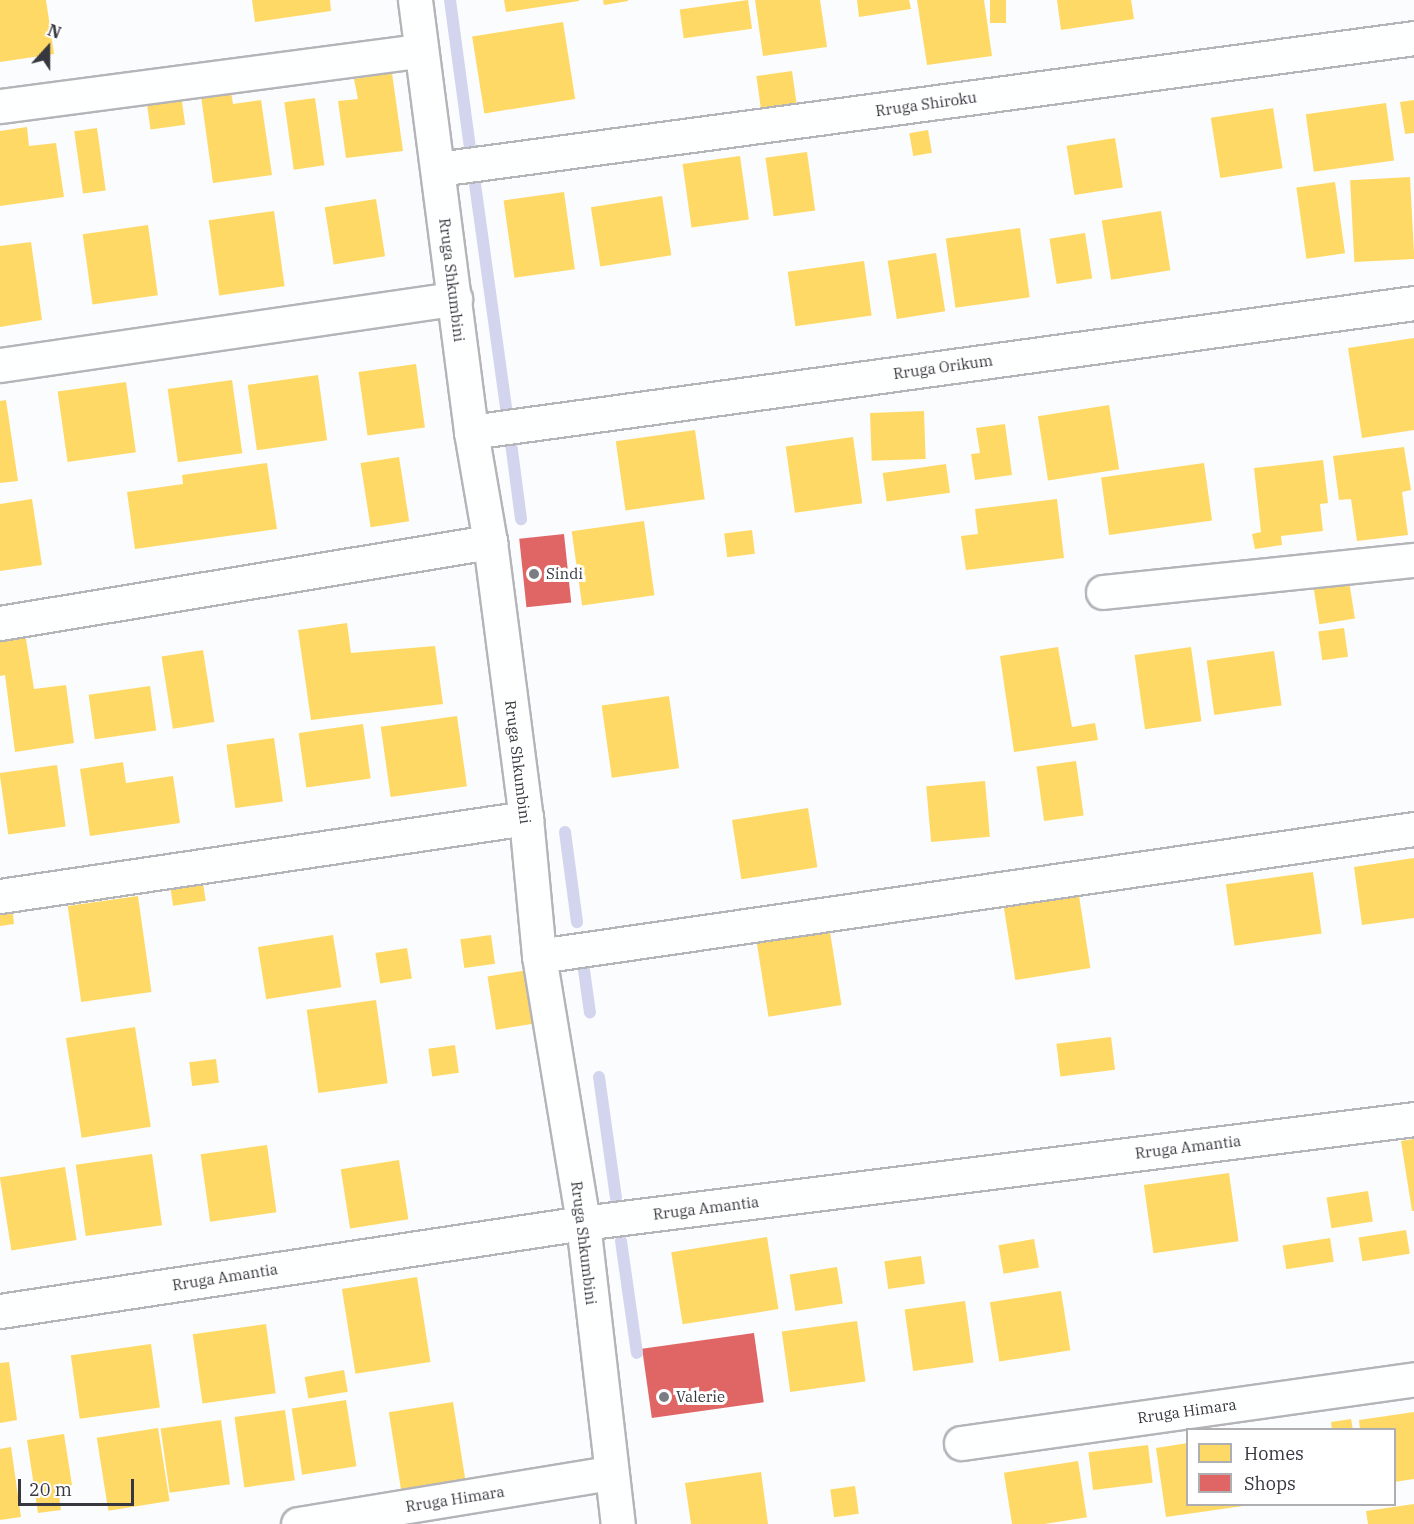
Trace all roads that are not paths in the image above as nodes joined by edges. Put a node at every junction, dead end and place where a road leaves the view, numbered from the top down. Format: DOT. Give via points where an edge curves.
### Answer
graph roads {
  1 [pos="416,0"];
  2 [pos="1414,38"];
  3 [pos="420,51"];
  4 [pos="0,106"];
  5 [pos="438,170"];
  6 [pos="455,299"];
  7 [pos="1414,303"];
  8 [pos="0,365"];
  9 [pos="471,432"];
  10 [pos="490,542"];
  11 [pos="1414,560"];
  12 [pos="1103,592"];
  13 [pos="0,623"];
  14 [pos="526,819"];
  15 [pos="1414,829"];
  16 [pos="0,896"];
  17 [pos="539,956"];
  18 [pos="1414,1119"];
  19 [pos="583,1223"];
  20 [pos="0,1311"];
  21 [pos="1414,1379"];
  22 [pos="961,1443"];
  23 [pos="611,1473"];
  24 [pos="298,1524"];
  25 [pos="618,1524"];
  1 -- 3 [label="street, Rruga Shkumbini"];
  2 -- 5 [label="street, Rruga Shiroku"];
  3 -- 4 [label="street"];
  3 -- 5 [label="street, Rruga Shkumbini"];
  5 -- 6 [label="street, Rruga Shkumbini"];
  6 -- 8 [label="street"];
  6 -- 9 [label="street, Rruga Shkumbini"];
  7 -- 9 [label="street, Rruga Orikum"];
  9 -- 10 [label="street, Rruga Shkumbini"];
  10 -- 13 [label="street"];
  10 -- 14 [label="street, Rruga Shkumbini"];
  11 -- 12 [label="street"];
  14 -- 16 [label="street"];
  14 -- 17 [label="street, Rruga Shkumbini"];
  15 -- 17 [label="street"];
  17 -- 19 [label="street, Rruga Shkumbini"];
  18 -- 19 [label="street, Rruga Amantia"];
  19 -- 20 [label="street, Rruga Amantia"];
  19 -- 23 [label="street, Rruga Shkumbini"];
  21 -- 22 [label="street, Rruga Himara"];
  23 -- 24 [label="street, Rruga Himara"];
  23 -- 25 [label="street, Rruga Shkumbini"];
}
